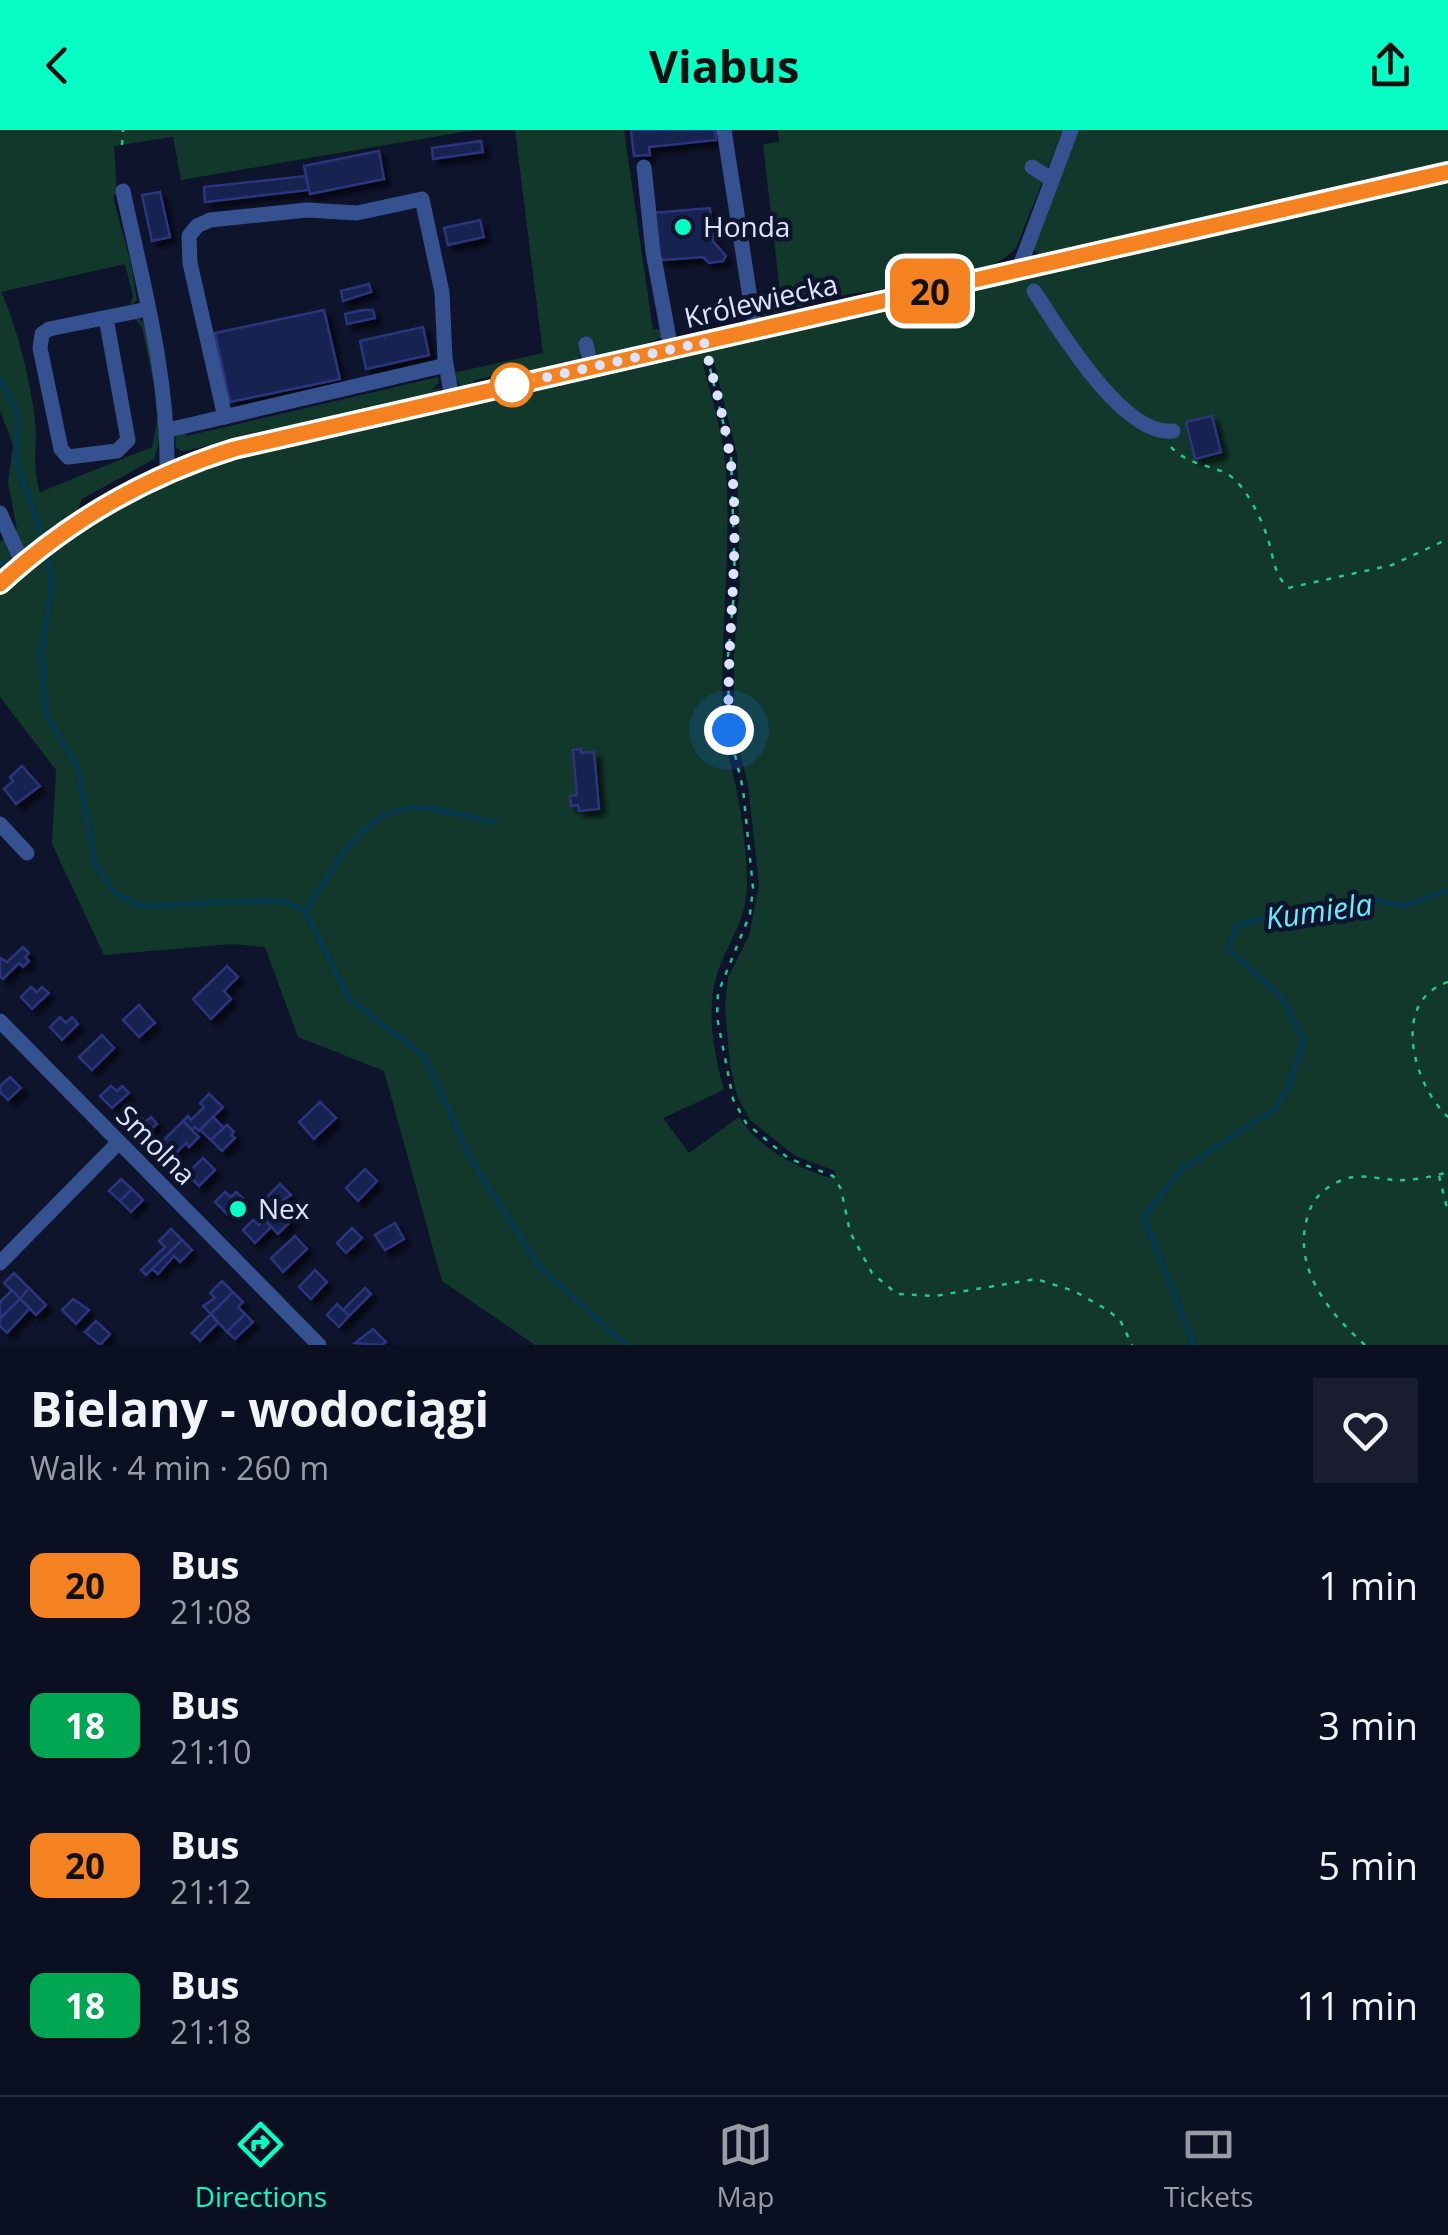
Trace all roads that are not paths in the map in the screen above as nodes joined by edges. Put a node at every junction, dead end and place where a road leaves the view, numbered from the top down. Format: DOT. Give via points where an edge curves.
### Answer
graph roads {
  1 [pos="724,130"];
  2 [pos="1071,130"];
  3 [pos="1032,167"];
  4 [pos="644,168"];
  5 [pos="1448,172"];
  6 [pos="1052,179"];
  7 [pos="124,191"];
  8 [pos="1018,271"];
  9 [pos="1034,291"];
  10 [pos="148,310"];
  11 [pos="106,318"];
  12 [pos="756,330"];
  13 [pos="586,344"];
  14 [pos="671,349"];
  15 [pos="446,365"];
  16 [pos="591,368"];
  17 [pos="452,399"];
  18 [pos="224,417"];
  19 [pos="168,430"];
  20 [pos="1168,432"];
  21 [pos="167,474"];
  22 [pos="0,513"];
  23 [pos="38,552"];
  24 [pos="0,584"];
  25 [pos="0,824"];
  26 [pos="27,853"];
  27 [pos="0,1021"];
  28 [pos="118,1143"];
  29 [pos="0,1263"];
  30 [pos="319,1345"];
  1 -- 12 [label="street"];
  2 -- 6 [label="street"];
  3 -- 6 [label="street"];
  4 -- 14 [label="street"];
  5 -- 8 [label="main road, Królewiecka"];
  6 -- 8 [label="street"];
  7 -- 10 [label="street"];
  8 -- 12 [label="main road, Królewiecka"];
  9 -- 20 [label="street" via="1074,351 1134,418"];
  10 -- 11 [label="street"];
  10 -- 19 [label="street"];
  11 -- 11 [label="street" via="50,328 40,338 68,457 117,451 128,440"];
  12 -- 14 [label="main road, Królewiecka"];
  13 -- 16 [label="street"];
  14 -- 16 [label="main road, Królewiecka"];
  15 -- 17 [label="street"];
  15 -- 18 [label="street"];
  15 -- 18 [label="street" via="442,292 422,200 357,212 210,220 192,231 188,251"];
  16 -- 17 [label="main road, Królewiecka"];
  17 -- 21 [label="main road, Królewiecka" via="254,444"];
  18 -- 19 [label="street"];
  19 -- 21 [label="street"];
  21 -- 23 [label="main road, Królewiecka" via="100,508"];
  22 -- 23 [label="street"];
  23 -- 24 [label="main road, Królewiecka"];
  25 -- 26 [label="street"];
  27 -- 28 [label="street, Smolna"];
  28 -- 29 [label="street"];
  28 -- 30 [label="street, Smolna"];
}
